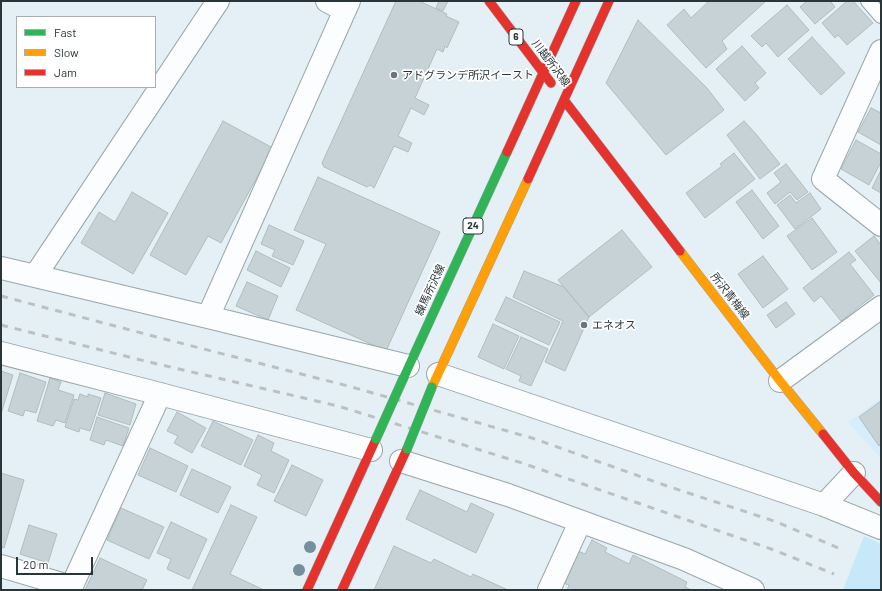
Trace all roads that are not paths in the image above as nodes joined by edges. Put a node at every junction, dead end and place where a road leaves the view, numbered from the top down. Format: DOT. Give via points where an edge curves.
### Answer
graph roads {
  1 [pos="218,1"];
  2 [pos="489,1"];
  3 [pos="576,1"];
  4 [pos="609,1"];
  5 [pos="868,1"];
  6 [pos="340,4"];
  7 [pos="881,16"];
  8 [pos="881,51"];
  9 [pos="544,72"];
  10 [pos="874,85"];
  11 [pos="560,95"];
  12 [pos="881,225"];
  13 [pos="1,268"];
  14 [pos="35,276"];
  15 [pos="881,307"];
  16 [pos="208,317"];
  17 [pos="1,353"];
  18 [pos="406,373"];
  19 [pos="435,381"];
  20 [pos="780,381"];
  21 [pos="160,394"];
  22 [pos="374,445"];
  23 [pos="404,455"];
  24 [pos="854,473"];
  25 [pos="881,502"];
  26 [pos="824,505"];
  27 [pos="580,522"];
  28 [pos="881,528"];
  29 [pos="1,566"];
  30 [pos="71,588"];
  31 [pos="308,590"];
  32 [pos="342,590"];
  33 [pos="549,590"];
  34 [pos="753,590"];
  1 -- 14 [label="street"];
  2 -- 9 [label="main road, 川越所沢線 / 6"];
  3 -- 9 [label="main road, 練馬所沢線 / 24"];
  4 -- 11 [label="main road"];
  5 -- 7 [label="lane"];
  6 -- 16 [label="street"];
  8 -- 10 [label="street"];
  9 -- 11 [label="main road, 川越所沢線 / 6"];
  9 -- 18 [label="main road, 練馬所沢線 / 24"];
  10 -- 12 [label="street" via="822,179"];
  11 -- 19 [label="main road"];
  11 -- 20 [label="main road, 所沢青梅線"];
  13 -- 14 [label="street"];
  14 -- 16 [label="street"];
  15 -- 20 [label="street"];
  16 -- 18 [label="street"];
  17 -- 21 [label="street"];
  18 -- 22 [label="main road, 練馬所沢線 / 24, bridge"];
  19 -- 23 [label="main road, bridge"];
  19 -- 26 [label="street"];
  20 -- 24 [label="main road, 所沢青梅線"];
  21 -- 22 [label="street"];
  21 -- 30 [label="street"];
  22 -- 31 [label="main road, 練馬所沢線 / 24"];
  23 -- 27 [label="street"];
  23 -- 32 [label="main road"];
  24 -- 25 [label="main road, 所沢青梅線"];
  24 -- 26 [label="street"];
  26 -- 28 [label="street"];
  27 -- 33 [label="street"];
  27 -- 34 [label="street" via="684,559"];
  29 -- 30 [label="street"];
}
